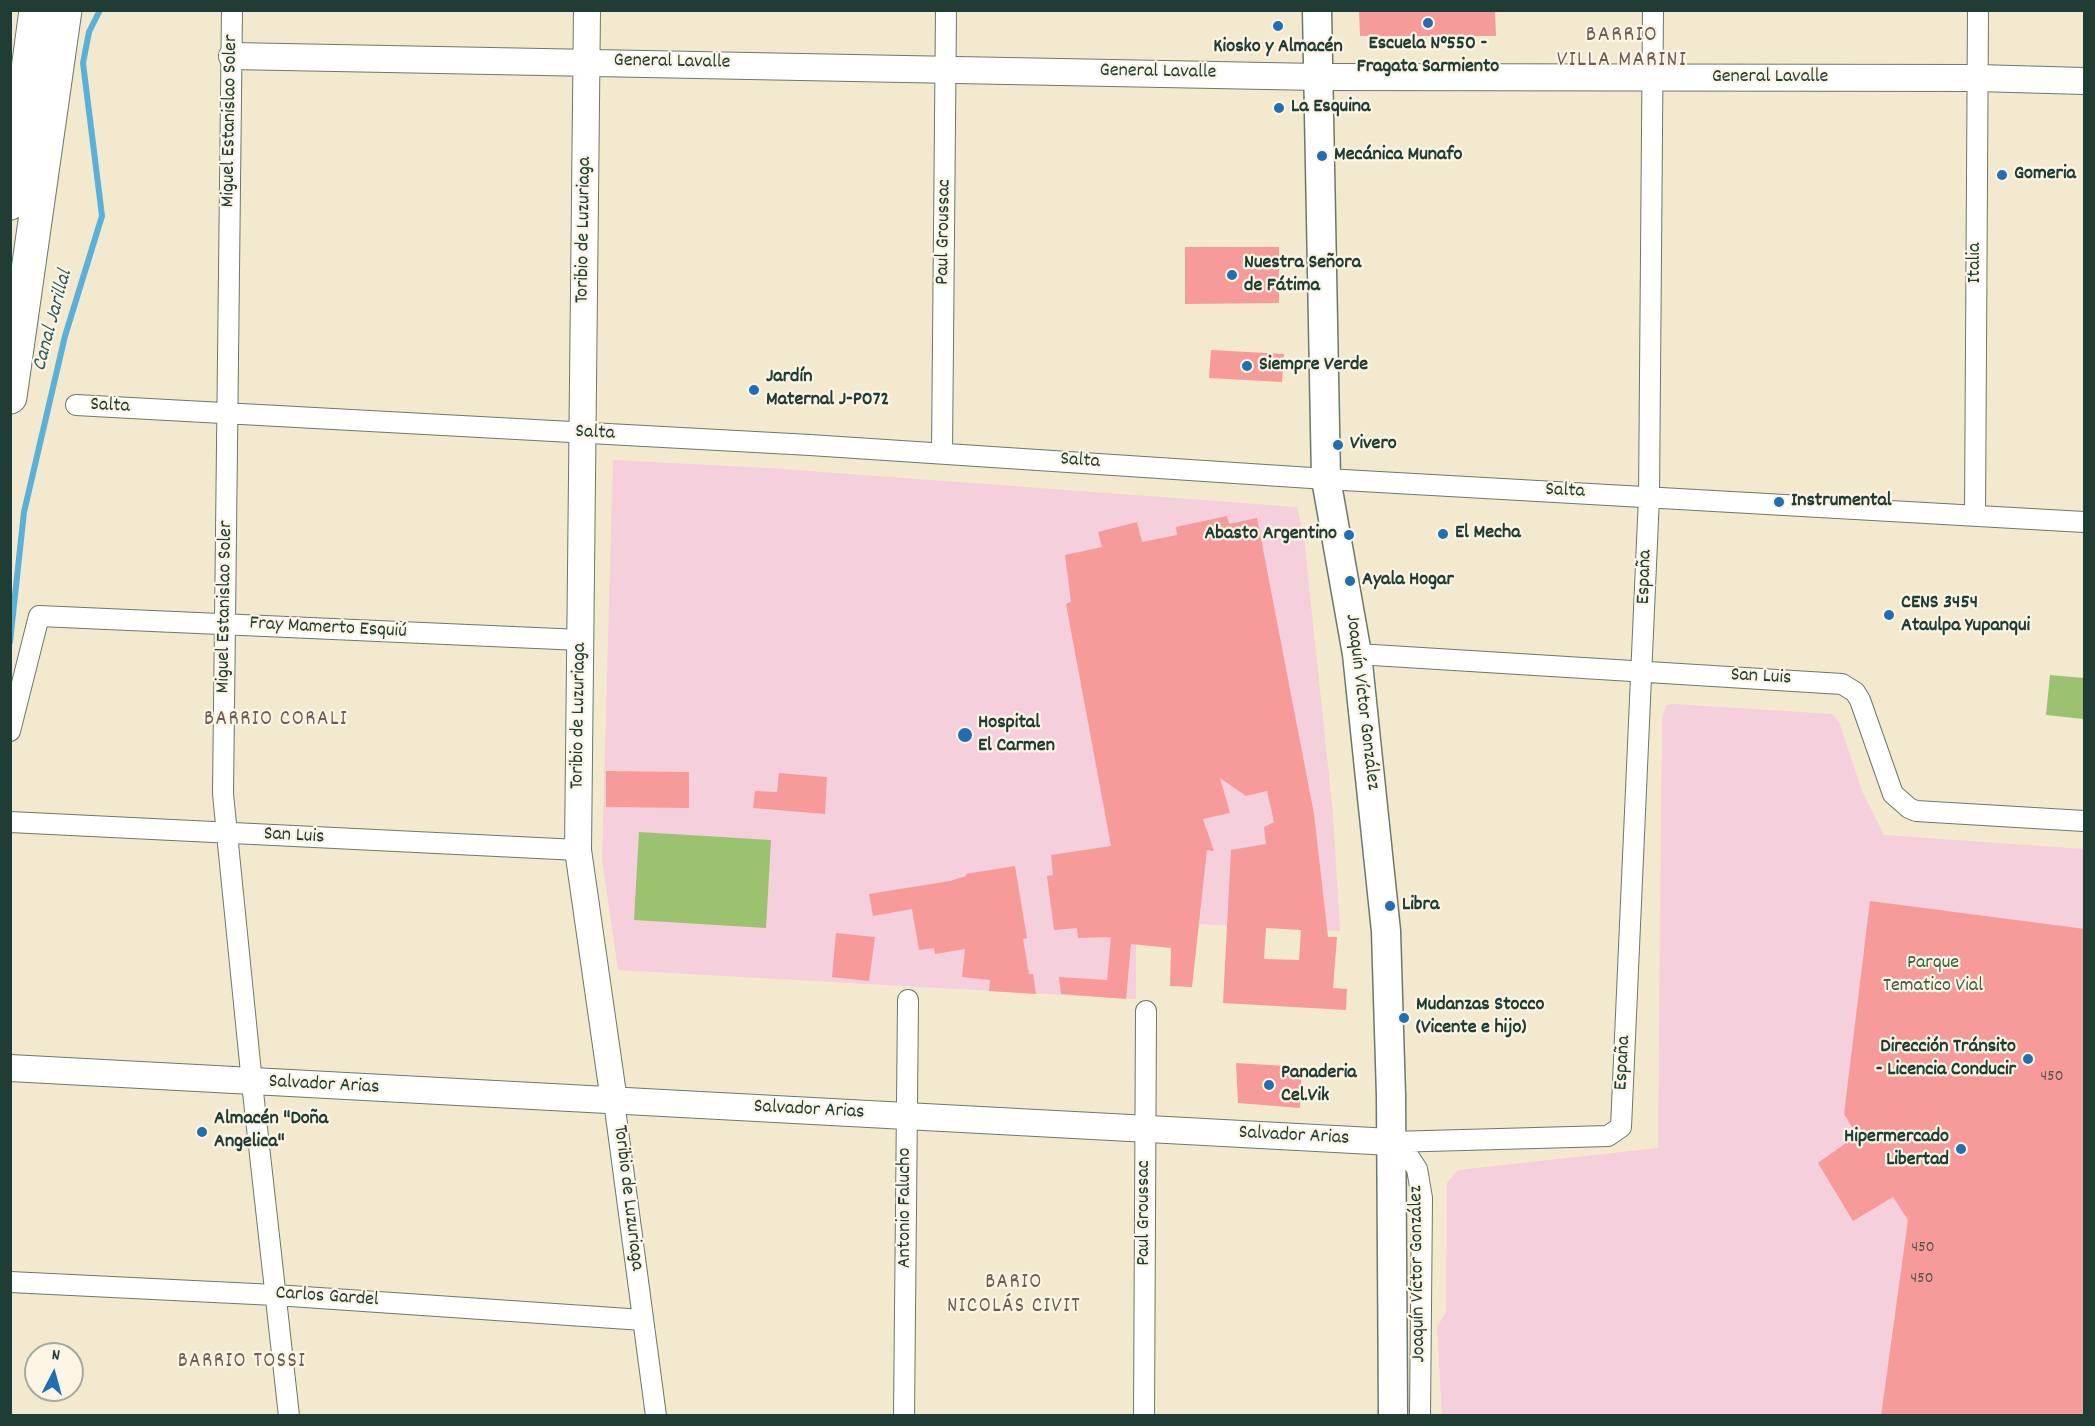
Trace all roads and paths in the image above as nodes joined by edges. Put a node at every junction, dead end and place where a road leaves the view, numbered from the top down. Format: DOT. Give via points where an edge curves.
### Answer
graph roads {
  1 [pos="36,10"];
  2 [pos="65,10"];
  3 [pos="232,10"];
  4 [pos="587,10"];
  5 [pos="946,10"];
  6 [pos="1317,10"];
  7 [pos="1653,10"];
  8 [pos="1978,10"];
  9 [pos="232,56"];
  10 [pos="587,62"];
  11 [pos="946,68"];
  12 [pos="1318,77"];
  13 [pos="1651,78"];
  14 [pos="1977,78"];
  15 [pos="2085,81"];
  16 [pos="10,203"];
  17 [pos="10,397"];
  18 [pos="76,405"];
  19 [pos="228,414"];
  20 [pos="583,433"];
  21 [pos="942,453"];
  22 [pos="1326,479"];
  23 [pos="1649,497"];
  24 [pos="1975,515"];
  25 [pos="2085,522"];
  26 [pos="227,624"];
  27 [pos="581,640"];
  28 [pos="1358,654"];
  29 [pos="1643,672"];
  30 [pos="10,731"];
  31 [pos="2085,821"];
  32 [pos="10,822"];
  33 [pos="226,833"];
  34 [pos="578,850"];
  35 [pos="908,1000"];
  36 [pos="1146,1011"];
  37 [pos="10,1068"];
  38 [pos="252,1083"];
  39 [pos="614,1101"];
  40 [pos="906,1117"];
  41 [pos="1145,1129"];
  42 [pos="1608,1136"];
  43 [pos="1391,1142"];
  44 [pos="10,1282"];
  45 [pos="275,1295"];
  46 [pos="643,1320"];
  47 [pos="290,1416"];
  48 [pos="656,1416"];
  49 [pos="904,1416"];
  50 [pos="1144,1416"];
  51 [pos="1393,1416"];
  52 [pos="1420,1416"];
  1 -- 16 [label="highway"];
  2 -- 17 [label="highway"];
  3 -- 9 [label="street, Miguel Estanislao Soler"];
  4 -- 10 [label="street, Toribio de Luzuriaga"];
  5 -- 11 [label="street, Paul Groussac"];
  6 -- 12 [label="main road, Joaquín Víctor González"];
  7 -- 13 [label="street, España"];
  8 -- 14 [label="street, Italia"];
  9 -- 10 [label="street, General Lavalle"];
  9 -- 19 [label="street, Miguel Estanislao Soler"];
  10 -- 11 [label="street, General Lavalle"];
  10 -- 20 [label="street, Toribio de Luzuriaga"];
  11 -- 12 [label="street, General Lavalle"];
  11 -- 21 [label="street, Paul Groussac"];
  12 -- 13 [label="street, General Lavalle"];
  12 -- 22 [label="main road, Joaquín Víctor González"];
  13 -- 14 [label="street, General Lavalle"];
  13 -- 23 [label="street, España"];
  14 -- 15 [label="street, General Lavalle"];
  14 -- 24 [label="street, Italia"];
  18 -- 19 [label="street, Salta"];
  19 -- 20 [label="street, Salta"];
  19 -- 26 [label="street, Miguel Estanislao Soler"];
  20 -- 21 [label="street, Salta"];
  20 -- 27 [label="street, Toribio de Luzuriaga"];
  21 -- 22 [label="street, Salta"];
  22 -- 23 [label="street, Salta"];
  22 -- 28 [label="main road, Joaquín Víctor González"];
  23 -- 24 [label="street, Salta"];
  23 -- 29 [label="street, España"];
  24 -- 25 [label="street, Salta"];
  26 -- 27 [label="street, Fray Mamerto Esquiú"];
  26 -- 30 [label="street, Fray Mamerto Esquiú" via="39,616"];
  26 -- 33 [label="street, Miguel Estanislao Soler" via="223,794"];
  27 -- 34 [label="street, Toribio de Luzuriaga"];
  28 -- 29 [label="street, San Luis"];
  28 -- 43 [label="main road, Joaquín Víctor González" via="1386,932"];
  29 -- 31 [label="street, San Luis" via="1842,684 1860,700 1893,794 1909,808"];
  29 -- 42 [label="street, España" via="1621,1128"];
  32 -- 33 [label="street, San Luis"];
  33 -- 34 [label="street, San Luis"];
  33 -- 38 [label="street, Miguel Estanislao Soler"];
  34 -- 39 [label="street, Toribio de Luzuriaga"];
  35 -- 40 [label="street, Antonio Falucho"];
  36 -- 41 [label="street, Paul Groussac"];
  37 -- 38 [label="street, Salvador Arias"];
  38 -- 39 [label="street, Salvador Arias"];
  38 -- 45 [label="street, Miguel Estanislao Soler"];
  39 -- 40 [label="street, Salvador Arias"];
  39 -- 46 [label="street, Toribio de Luzuriaga"];
  40 -- 41 [label="street, Salvador Arias"];
  40 -- 49 [label="street, Antonio Falucho"];
  41 -- 43 [label="street, Salvador Arias"];
  41 -- 50 [label="street, Paul Groussac"];
  42 -- 43 [label="street, Salvador Arias"];
  43 -- 51 [label="main road, Joaquín Víctor González"];
  43 -- 52 [label="street, Joaquín Víctor González" via="1417,1169 1422,1198"];
  44 -- 45 [label="street, Carlos Gardel"];
  45 -- 46 [label="street, Carlos Gardel"];
  45 -- 47 [label="street, Miguel Estanislao Soler"];
  46 -- 48 [label="street, Toribio de Luzuriaga"];
}
